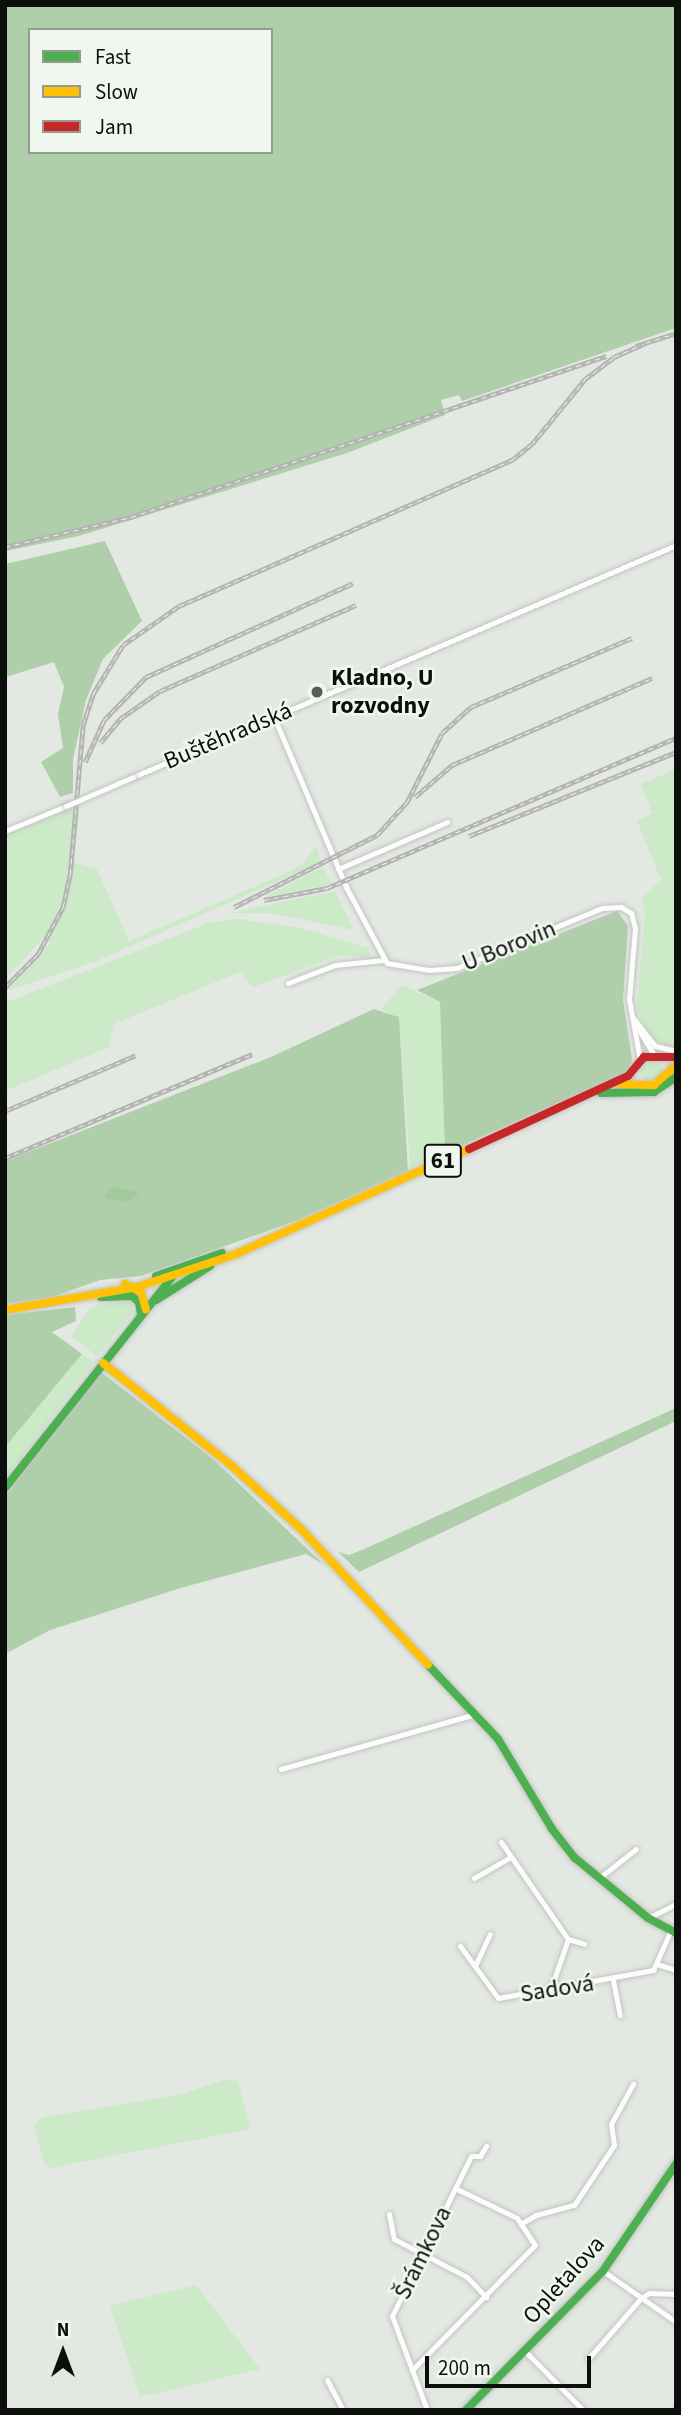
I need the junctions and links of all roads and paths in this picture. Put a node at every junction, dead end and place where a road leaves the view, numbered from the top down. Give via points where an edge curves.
1 (676, 545) edge
2 (274, 717) junction
3 (447, 822) dead end
4 (5, 831) edge
5 (338, 869) junction
6 (384, 960) junction
7 (288, 983) dead end
8 (632, 1016) junction
9 (676, 1051) edge
10 (657, 1057) junction
11 (676, 1057) edge
12 (640, 1060) junction
13 (676, 1065) edge
14 (636, 1069) junction
15 (665, 1073) junction
16 (676, 1077) edge
17 (642, 1082) junction
18 (586, 1097) junction
19 (300, 1225) junction
20 (236, 1254) junction
21 (204, 1259) junction
22 (171, 1277) junction
23 (125, 1284) junction
24 (137, 1287) junction
25 (78, 1300) junction
26 (53, 1303) junction
27 (5, 1310) edge
28 (143, 1312) junction
29 (103, 1363) junction
30 (5, 1488) edge
31 (476, 1714) junction
32 (281, 1769) dead end
33 (501, 1842) dead end
34 (636, 1849) dead end
35 (509, 1858) junction
36 (474, 1878) dead end
37 (599, 1878) junction
38 (676, 1904) edge
39 (648, 1918) junction
40 (673, 1932) edge
41 (490, 1934) dead end
42 (568, 1939) junction
43 (584, 1944) dead end
44 (460, 1946) dead end
45 (657, 1964) junction
46 (475, 1966) junction
47 (676, 1970) edge
48 (613, 1980) junction
49 (550, 1991) junction
50 (620, 2015) dead end
51 (633, 2084) dead end
52 (486, 2146) dead end
53 (676, 2164) edge
54 (455, 2188) junction
55 (389, 2214) dead end
56 (522, 2223) junction
57 (421, 2255) junction
58 (603, 2272) junction
59 (676, 2294) edge
60 (486, 2297) junction
61 (641, 2298) junction
62 (676, 2322) edge
63 (525, 2351) junction
64 (588, 2359) dead end
65 (412, 2370) junction
66 (327, 2381) dead end
67 (343, 2410) edge
68 (428, 2410) edge
69 (466, 2410) edge
70 (583, 2410) edge

1 - 2 street, Buštěhradská
2 - 4 street, Buštěhradská, bridge
2 - 5 street
3 - 5 street
5 - 6 street
6 - 7 street, U Borovin via 335,965
6 - 8 street, U Borovin via 396,967 457,968 602,908 621,907 631,913 635,928
8 - 9 street via 655,1046
8 - 10 street via 645,1048
8 - 12 street
10 - 11 street
10 - 12 street
10 - 15 street
12 - 14 street
13 - 15 street, 61
14 - 17 street
14 - 18 street, 61
15 - 17 street, 61 via 658,1083
16 - 18 street, 61 via 654,1092 618,1090
17 - 18 street, 61
18 - 19 street, 61
19 - 20 street, 61
19 - 21 street, 61
20 - 22 street, 61
20 - 28 street via 183,1280
21 - 22 street
21 - 23 street, 61
22 - 24 street, 61
22 - 28 street
23 - 24 street
23 - 26 street, 61
24 - 25 street, 61
24 - 28 street
25 - 26 street, 61
25 - 28 street via 132,1296
26 - 27 street, 61
28 - 29 street
29 - 30 street
29 - 31 street via 232,1466 300,1528
31 - 32 street
31 - 37 street via 504,1747 552,1829
33 - 35 street
34 - 37 street
35 - 36 street
35 - 42 street
37 - 39 street
38 - 39 street
39 - 40 street
40 - 45 street
41 - 46 street
42 - 43 street
42 - 49 street
44 - 46 street, Sadová
45 - 47 street
45 - 48 street, Sadová via 653,1970
46 - 49 street, Sadová via 498,1998
48 - 49 street, Sadová
48 - 50 street, Sadová
51 - 56 street via 611,2124 614,2145 574,2205
52 - 54 street, Šrámkova via 480,2156 471,2156
53 - 58 street, Opletalova
54 - 56 street
54 - 57 street, Šrámkova
55 - 57 street via 394,2239
56 - 60 street via 535,2245
57 - 60 street via 467,2277
57 - 65 street, Šrámkova via 392,2316
58 - 61 street
58 - 63 street, Opletalova
59 - 61 street via 649,2293
60 - 65 street
61 - 62 street
61 - 64 street
63 - 69 street, Opletalova
63 - 70 street
65 - 68 street, Šrámkova
66 - 67 street

